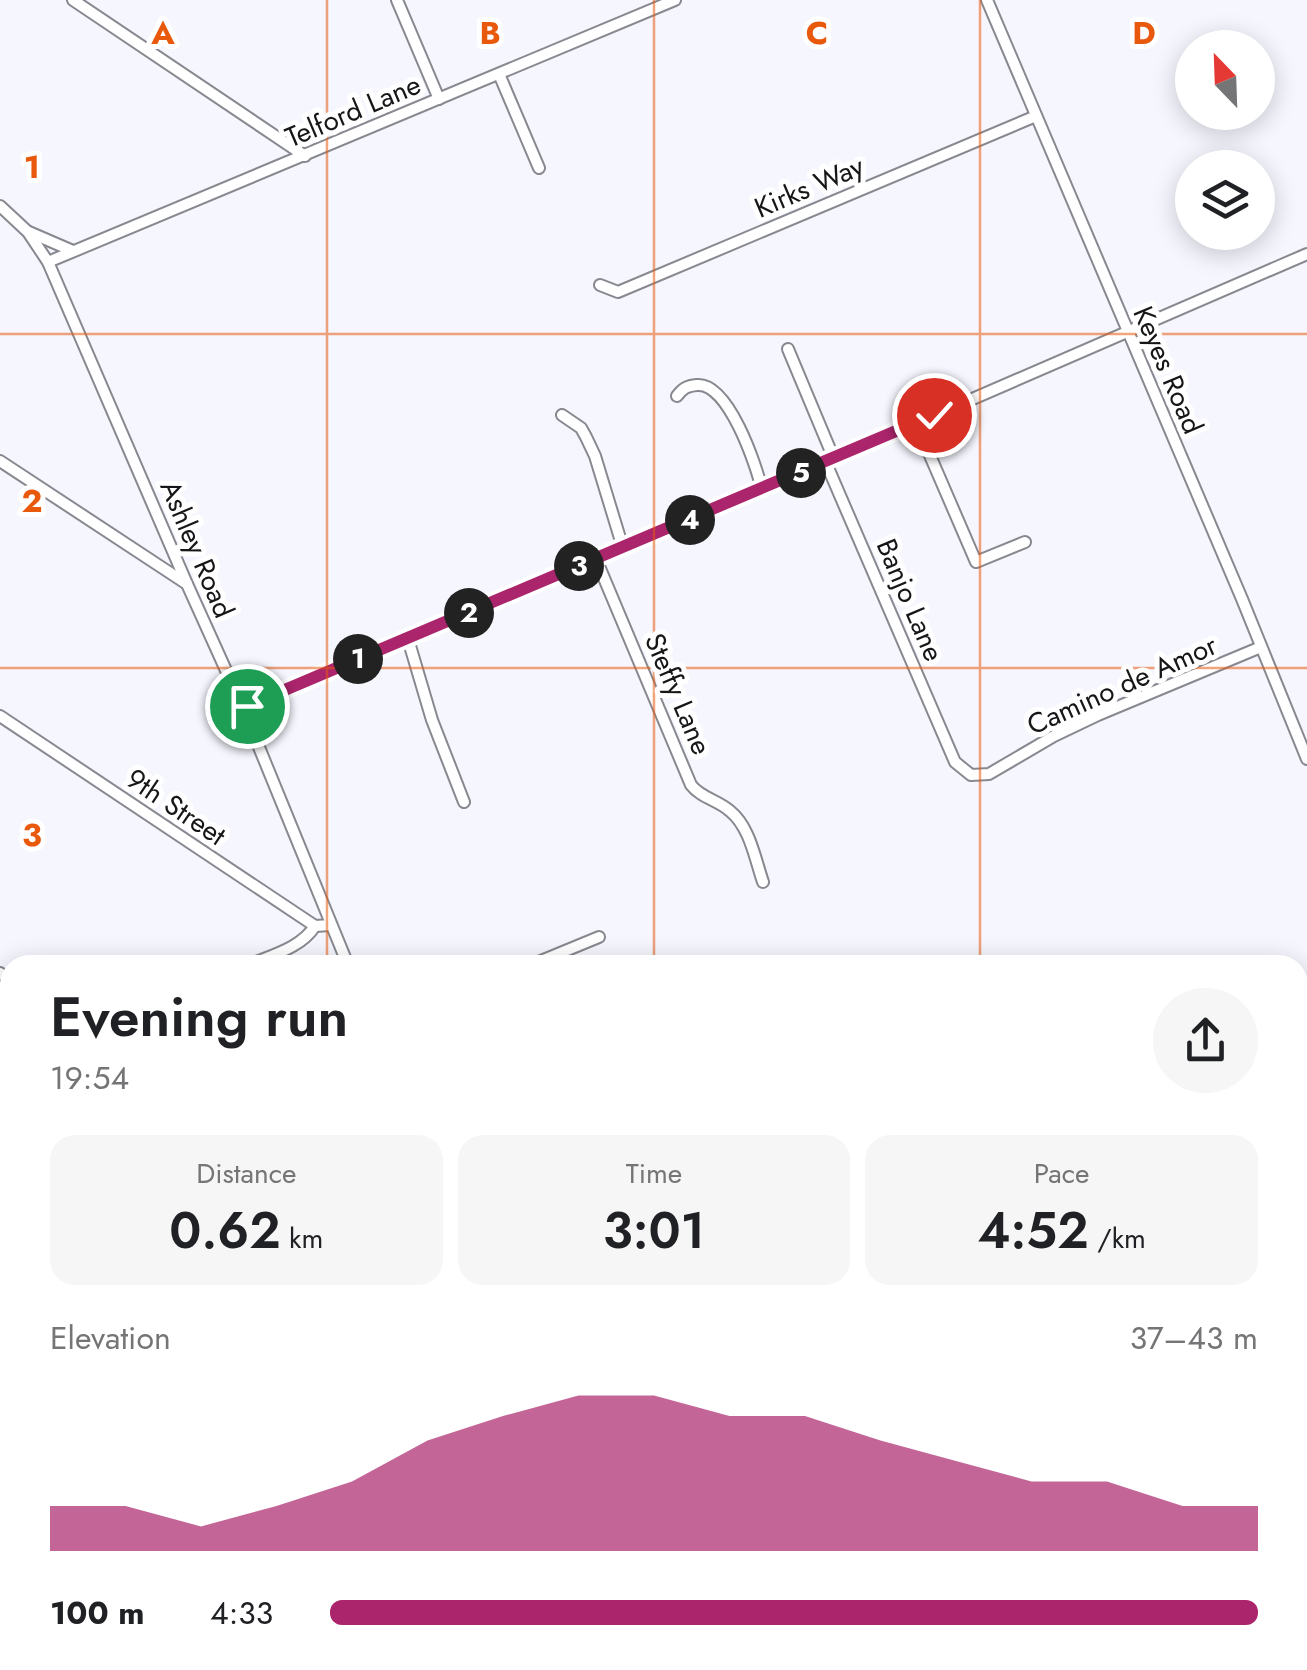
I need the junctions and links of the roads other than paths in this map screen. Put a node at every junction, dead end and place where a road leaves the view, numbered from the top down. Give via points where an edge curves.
1 (73, 0) edge
2 (397, 0) edge
3 (675, 0) edge
4 (987, 0) edge
5 (500, 74) junction
6 (440, 100) junction
7 (1036, 116) junction
8 (305, 156) junction
9 (539, 168) dead end
10 (0, 206) edge
11 (28, 232) junction
12 (74, 252) junction
13 (1307, 254) edge
14 (48, 262) junction
15 (600, 285) dead end
16 (1126, 331) junction
17 (788, 349) dead end
18 (677, 396) dead end
19 (562, 416) dead end
20 (916, 423) junction
21 (0, 461) edge
22 (830, 461) junction
23 (762, 490) junction
24 (1024, 542) dead end
25 (623, 548) junction
26 (596, 559) junction
27 (186, 584) junction
28 (408, 639) junction
29 (1261, 646) junction
30 (243, 708) junction
31 (0, 716) edge
32 (954, 756) joint
33 (1307, 758) edge
34 (464, 802) dead end
35 (763, 882) dead end
36 (315, 926) junction
37 (330, 926) junction
38 (598, 937) dead end
39 (272, 955) edge
40 (343, 955) edge
41 (555, 955) edge

1 - 8 street
2 - 6 street
3 - 5 street, Telford Lane
4 - 7 street, Keyes Road
5 - 6 street, Telford Lane
5 - 9 street
6 - 8 street, Telford Lane
7 - 15 street, Kirks Way via 618,292
7 - 16 street, Keyes Road
8 - 12 street, Telford Lane
10 - 11 street
11 - 12 street
11 - 14 street, Ashley Road
12 - 14 street, Telford Lane
13 - 16 street
14 - 27 street, Ashley Road
16 - 20 street
16 - 29 street, Keyes Road
17 - 22 street, Banjo Lane
18 - 23 street via 686,386 715,390 741,431
19 - 25 street via 581,428 595,456
20 - 22 street
20 - 24 street via 976,562
21 - 27 street
22 - 23 street
22 - 32 street, Banjo Lane
23 - 25 street
25 - 26 street
26 - 28 street
26 - 35 street, Steffy Lane via 691,784 740,821
27 - 30 street, Ashley Road
28 - 30 street
28 - 34 street
29 - 32 street, Camino de Amor via 1098,715 989,774 971,775
29 - 33 street, Keyes Road
30 - 37 street, Ashley Road
31 - 36 street, 9th Street
36 - 37 street
36 - 39 street via 300,943
37 - 40 street, Ashley Road
38 - 41 street

